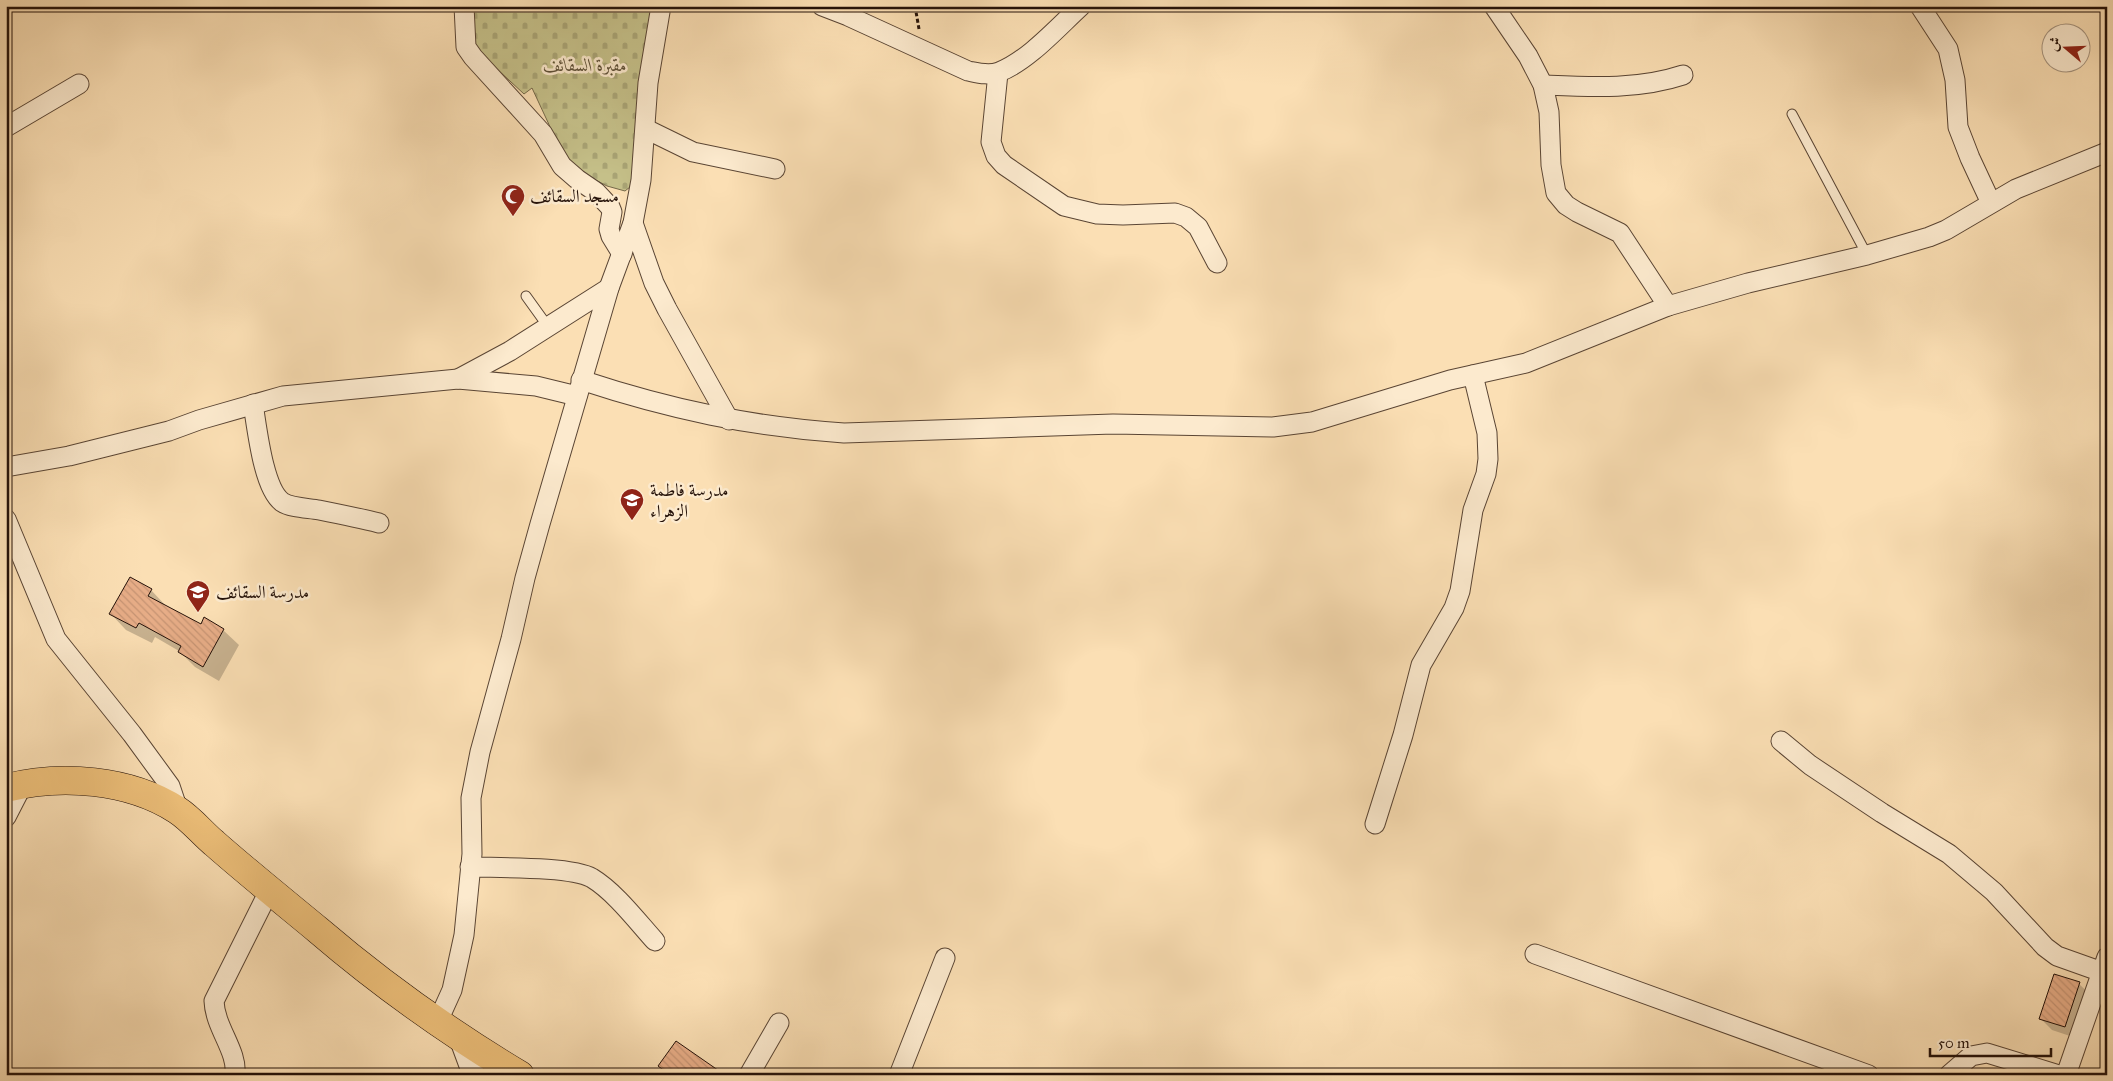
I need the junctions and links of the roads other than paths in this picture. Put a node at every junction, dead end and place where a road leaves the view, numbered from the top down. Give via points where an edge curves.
1 (464, 6) edge
2 (661, 6) edge
3 (822, 6) edge
4 (1081, 6) edge
5 (1494, 6) edge
6 (1920, 6) edge
7 (998, 73) junction
8 (1683, 74) dead end
9 (79, 84) dead end
10 (1544, 85) junction
11 (1792, 114) dead end
12 (6, 127) edge
13 (646, 129) junction
14 (2107, 152) edge
15 (775, 169) dead end
16 (1991, 203) junction
17 (633, 223) junction
18 (622, 254) junction
19 (1866, 256) junction
20 (1218, 263) dead end
21 (610, 288) junction
22 (526, 296) dead end
23 (1668, 306) junction
24 (549, 328) junction
25 (1474, 375) junction
26 (458, 379) junction
27 (579, 388) junction
28 (253, 404) junction
29 (730, 420) junction
30 (6, 467) edge
31 (6, 519) edge
32 (379, 524) dead end
33 (1781, 742) dead end
34 (15, 786) edge
35 (178, 810) junction
36 (6, 817) edge
37 (1375, 824) dead end
38 (470, 867) junction
39 (270, 889) junction
40 (655, 941) dead end
41 (1535, 954) dead end
42 (945, 958) dead end
43 (2104, 964) edge
44 (438, 1021) junction
45 (778, 1023) dead end
46 (460, 1037) junction
47 (235, 1075) edge
48 (474, 1075) edge
49 (520, 1075) edge
50 (749, 1075) edge
51 (898, 1075) edge
52 (1869, 1075) edge
53 (1949, 1075) edge
54 (2059, 1075) edge
55 (2066, 1075) edge

1 - 18 street via 466,47 543,134 562,166 610,206 610,236
2 - 13 street via 648,83
3 - 7 street via 968,71
4 - 7 street via 1023,58
5 - 10 street
6 - 16 street via 1948,49 1955,80 1958,127
7 - 20 street via 991,142 996,156 1004,165 1064,206 1097,214 1175,213 1186,216 1198,227
8 - 10 street via 1653,84
9 - 12 street
10 - 23 street via 1556,193 1577,212 1620,233
11 - 19 lane
13 - 15 street via 693,152
13 - 17 street via 642,180
14 - 16 street
16 - 19 street via 1946,230
17 - 18 street
17 - 29 street via 654,283
18 - 21 street
19 - 23 street via 1748,283
21 - 24 street
21 - 27 street
22 - 24 lane
23 - 25 street via 1526,364
24 - 26 street
25 - 29 street via 1312,422 1273,427 1113,424 844,433
25 - 37 street via 1488,459 1469,524 1460,592 1447,622 1420,665 1403,735
26 - 27 street
26 - 28 street via 283,396
27 - 29 street
27 - 38 street via 480,752 471,798
28 - 30 street via 150,436 69,456
28 - 32 street via 267,479 274,495 283,503
31 - 35 street via 56,638 170,786
33 - 43 street via 1882,813 1949,854 1994,892 2057,956
34 - 35 main road via 74,780 106,783
34 - 36 street
35 - 39 main road
38 - 40 street via 582,874 597,882
38 - 44 street via 458,964 452,990
39 - 44 main road via 319,932
39 - 47 street via 214,1001 214,1013 235,1064
41 - 52 street
42 - 51 street
43 - 55 street
44 - 46 main road
45 - 50 street
46 - 48 street
46 - 49 main road
53 - 54 street via 1971,1056 1987,1053

